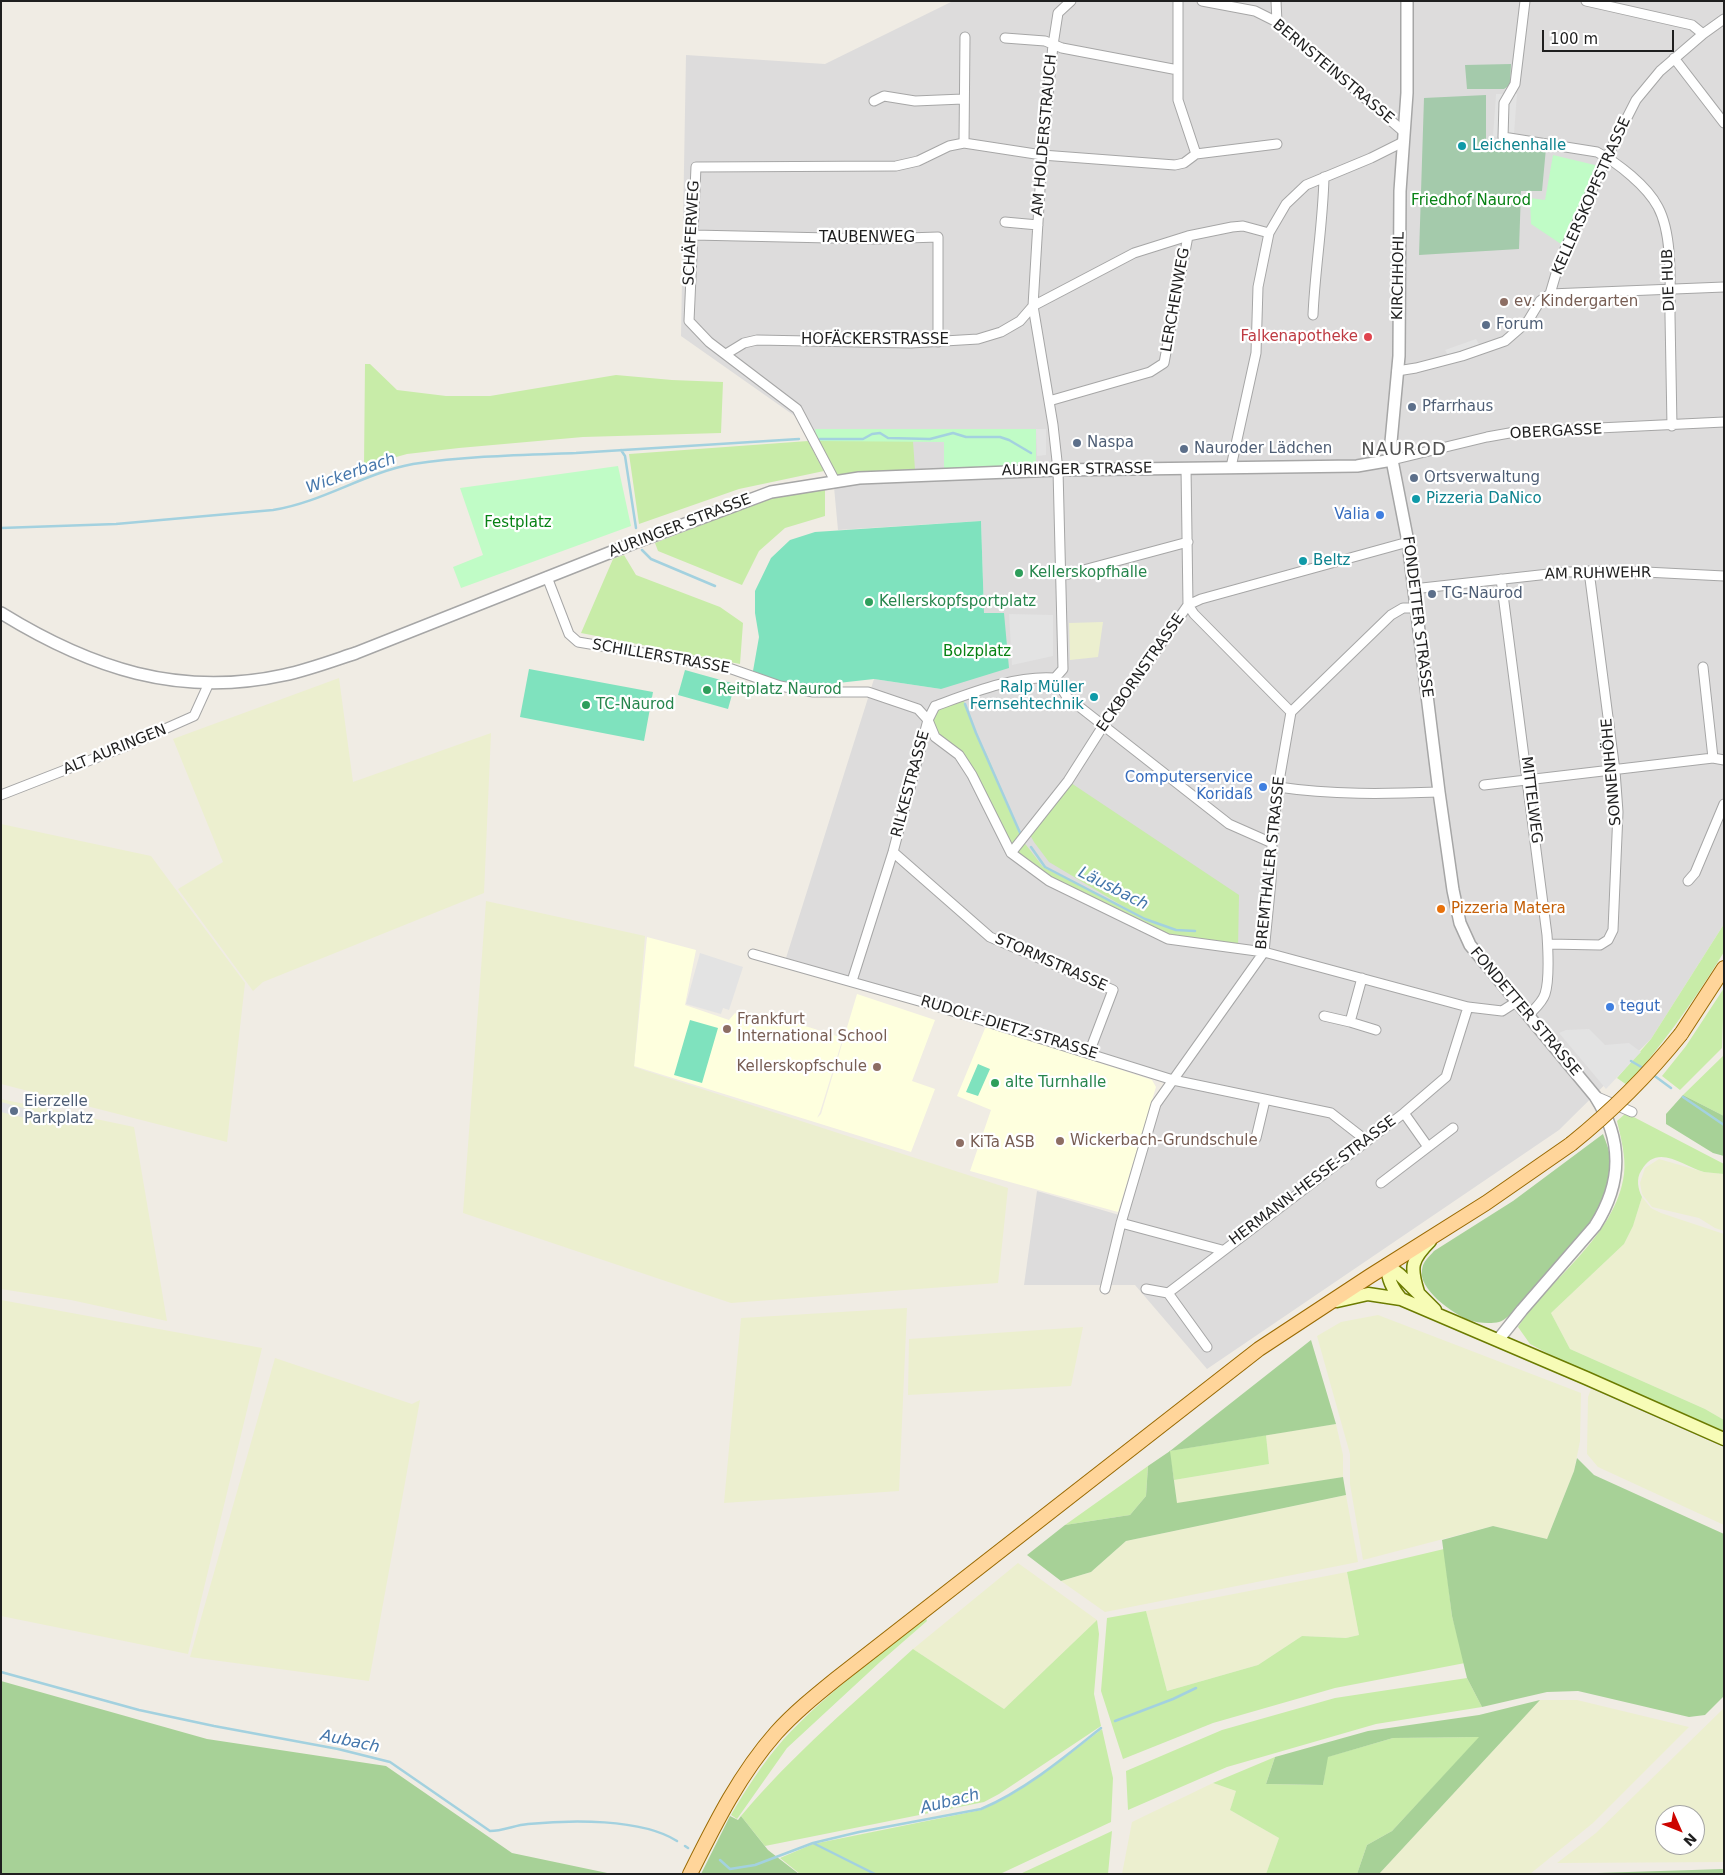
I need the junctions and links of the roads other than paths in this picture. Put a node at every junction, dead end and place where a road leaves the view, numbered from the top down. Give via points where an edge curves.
1 (1070, 1) edge
2 (1178, 1) edge
3 (1202, 1) edge
4 (1276, 1) edge
5 (1407, 1) edge
6 (1525, 1) edge
7 (1586, 1) edge
8 (1724, 19) edge
9 (1277, 22) junction
10 (1704, 34) junction
11 (965, 37) dead end
12 (1004, 38) dead end
13 (1052, 45) junction
14 (1674, 58) junction
15 (1178, 70) junction
16 (963, 99) junction
17 (874, 100) dead end
18 (1724, 123) edge
19 (1404, 137) junction
20 (964, 143) junction
21 (1277, 144) dead end
22 (1196, 154) junction
23 (1042, 155) junction
24 (1607, 157) junction
25 (1324, 177) junction
26 (1005, 222) dead end
27 (1038, 225) junction
28 (1269, 233) junction
29 (693, 235) junction
30 (1188, 236) junction
31 (1724, 288) edge
32 (1670, 290) junction
33 (1550, 294) junction
34 (1033, 306) junction
35 (1314, 315) dead end
36 (938, 342) junction
37 (726, 354) junction
38 (1398, 371) junction
39 (1049, 401) junction
40 (1724, 422) edge
41 (1672, 426) junction
42 (1392, 460) junction
43 (1231, 467) junction
44 (1186, 468) junction
45 (1058, 470) junction
46 (835, 481) junction
47 (1188, 542) junction
48 (1408, 542) junction
49 (1589, 571) junction
50 (1061, 576) junction
51 (1724, 576) edge
52 (547, 577) junction
53 (1501, 579) junction
54 (1413, 589) junction
55 (1188, 605) junction
56 (1416, 608) junction
57 (1, 614) edge
58 (1703, 667) dead end
59 (1055, 678) junction
60 (209, 683) junction
61 (1291, 712) junction
62 (928, 720) junction
63 (1103, 726) junction
64 (1713, 758) junction
65 (1724, 760) edge
66 (1615, 770) junction
67 (1528, 780) junction
68 (1484, 785) dead end
69 (1278, 788) junction
70 (1439, 792) junction
71 (1, 795) edge
72 (1724, 804) edge
73 (1272, 843) junction
74 (893, 852) junction
75 (1011, 853) junction
76 (1688, 881) dead end
77 (1548, 944) junction
78 (1264, 952) junction
79 (753, 954) dead end
80 (1724, 968) edge
81 (1362, 978) junction
82 (852, 981) junction
83 (1516, 1002) junction
84 (1468, 1007) junction
85 (1324, 1016) dead end
86 (1528, 1016) junction
87 (1350, 1022) junction
88 (1376, 1030) dead end
89 (1089, 1053) junction
90 (1173, 1080) junction
91 (1595, 1096) junction
92 (1265, 1100) junction
93 (1404, 1112) junction
94 (1632, 1112) dead end
95 (1453, 1128) dead end
96 (1256, 1138) dead end
97 (1367, 1141) junction
98 (1428, 1146) junction
99 (1381, 1183) dead end
100 (1121, 1223) junction
101 (1442, 1231) junction
102 (1222, 1250) junction
103 (1387, 1265) junction
104 (1104, 1289) dead end
105 (1146, 1289) dead end
106 (1168, 1293) junction
107 (1419, 1294) junction
108 (1401, 1299) junction
109 (1327, 1304) junction
110 (1447, 1319) junction
111 (1498, 1340) junction
112 (1207, 1347) dead end
113 (1724, 1439) edge
114 (690, 1874) edge

1 - 13 street, AM HOLDERSTRAUCH via 1058,13
2 - 15 street
3 - 9 street, BERNSTEINSTRASSE via 1255,11
4 - 9 street
5 - 19 street, KIRCHHOHL
6 - 24 street via 1515,84 1504,103 1503,137 1585,149
7 - 10 street via 1692,25
8 - 10 street, KELLERSKOPFSTRASSE
9 - 19 street, BERNSTEINSTRASSE
10 - 14 street, KELLERSKOPFSTRASSE
11 - 16 street
12 - 13 street, AM HOLDERSTRAUCH via 1045,41
13 - 15 street
13 - 23 street, AM HOLDERSTRAUCH
14 - 18 street
14 - 24 street, KELLERSKOPFSTRASSE via 1636,100
15 - 22 street via 1178,100
16 - 17 street via 915,101 884,96
16 - 20 street
19 - 25 street via 1372,158
19 - 38 street, KIRCHHOHL via 1400,191
20 - 23 street, SCHÄFERWEG
20 - 29 street, SCHÄFERWEG via 896,166 696,167
21 - 22 street, SCHÄFERWEG
22 - 23 street, SCHÄFERWEG via 1175,165
23 - 27 street, AM HOLDERSTRAUCH
24 - 32 street, DIE HUB via 1642,186 1659,208 1667,234
24 - 33 street, KELLERSKOPFSTRASSE via 1560,260
25 - 28 street via 1306,185 1286,204
25 - 35 street
26 - 27 street, AM HOLDERSTRAUCH
27 - 34 street, AM HOLDERSTRAUCH
28 - 30 street, HOFÄCKERSTRASSE via 1243,226
28 - 43 street via 1258,287 1256,353
29 - 36 street, TAUBENWEG via 876,239 938,237
29 - 37 street, SCHÄFERWEG via 689,321
30 - 34 street, HOFÄCKERSTRASSE via 1134,253
30 - 39 street, LERCHENWEG via 1164,363 1150,372
31 - 32 street
32 - 33 street
32 - 41 street, DIE HUB
33 - 38 street, KELLERSKOPFSTRASSE via 1540,301 1528,321 1505,341
34 - 36 street, HOFÄCKERSTRASSE via 1020,321 1001,332 978,339
34 - 39 street, AM HOLDERSTRAUCH
36 - 37 street, HOFÄCKERSTRASSE via 757,340 744,343
37 - 46 street, SCHÄFERWEG via 798,409
38 - 42 street, KIRCHHOHL
39 - 45 street, AM HOLDERSTRAUCH
40 - 41 street, OBERGASSE
41 - 42 street, OBERGASSE via 1516,432
42 - 43 street, AURINGER STRASSE via 1358,466
42 - 48 street, FONDETTER STRASSE
43 - 44 street, AURINGER STRASSE
44 - 45 street, AURINGER STRASSE
44 - 47 street
45 - 46 street, AURINGER STRASSE
45 - 50 street, AM HOLDERSTRAUCH
46 - 52 street, AURINGER STRASSE via 771,492
47 - 50 street
47 - 55 street
48 - 54 street, FONDETTER STRASSE
48 - 55 street, ECKBORNSTRASSE
49 - 51 street, AM RUHWEHR
49 - 53 street, AM RUHWEHR
49 - 66 street, SONNENHÖHE
50 - 59 street, AM HOLDERSTRAUCH via 1063,669
52 - 60 street, AURINGER STRASSE via 310,669 260,679
52 - 62 street, SCHILLERSTRASSE via 569,634 578,642 726,667 805,691 868,692 918,709
53 - 54 street, AM RUHWEHR
53 - 67 street, MITTELWEG
54 - 56 street, FONDETTER STRASSE
55 - 61 street
55 - 63 street, ECKBORNSTRASSE
56 - 61 street via 1403,608 1391,615
56 - 70 street, FONDETTER STRASSE
57 - 60 street, AURINGER STRASSE via 81,656 122,670 162,679
58 - 64 street
59 - 62 street, RILKESTRASSE via 1042,677 990,687 935,706
59 - 63 street via 1067,697
60 - 71 street, ALT AURINGEN via 194,716
61 - 69 street, BREMTHALER STRASSE
62 - 74 street, RILKESTRASSE
62 - 75 street, SCHILLERSTRASSE via 935,737 959,756 972,776
63 - 73 street via 1229,824
63 - 75 street, ECKBORNSTRASSE via 1068,782
64 - 65 street
64 - 66 street
66 - 67 street
66 - 77 street, SONNENHÖHE via 1618,812 1613,930 1608,940 1600,945
67 - 68 street
67 - 77 street, MITTELWEG
69 - 70 street via 1315,793
69 - 73 street, BREMTHALER STRASSE
70 - 83 street, FONDETTER STRASSE via 1453,890 1465,936
72 - 76 street via 1695,873
73 - 78 street, BREMTHALER STRASSE
74 - 82 street, RILKESTRASSE
74 - 89 street, STORMSTRASSE via 990,937 1113,990
75 - 78 street, SCHILLERSTRASSE via 1049,881 1168,939
77 - 86 street, MITTELWEG via 1545,995
78 - 81 street, SCHILLERSTRASSE
78 - 90 street, BREMTHALER STRASSE
79 - 82 street, RUDOLF-DIETZ-STRASSE
80 - 101 main road, bridge via 1680,1034 1641,1082 1607,1114 1571,1144
81 - 84 street, SCHILLERSTRASSE
81 - 87 street
82 - 89 street, RUDOLF-DIETZ-STRASSE
83 - 84 street, SCHILLERSTRASSE via 1502,1011
83 - 86 street, FONDETTER STRASSE
84 - 93 street, HERMANN-HESSE-STRASSE via 1446,1077
85 - 87 street
86 - 91 street, FONDETTER STRASSE
87 - 88 street
89 - 90 street, RUDOLF-DIETZ-STRASSE
90 - 92 street, RUDOLF-DIETZ-STRASSE
90 - 100 street, BREMTHALER STRASSE via 1156,1104
91 - 94 street
91 - 111 street, FONDETTER STRASSE via 1614,1138 1616,1169 1610,1199 1595,1226
92 - 96 street
92 - 97 street, RUDOLF-DIETZ-STRASSE via 1331,1113
93 - 97 street, HERMANN-HESSE-STRASSE
93 - 98 street, HERMANN-HESSE-STRASSE
95 - 98 street
97 - 102 street, HERMANN-HESSE-STRASSE
98 - 99 street
100 - 102 street, HERMANN-HESSE-STRASSE
100 - 104 street, BREMTHALER STRASSE
101 - 103 main road
101 - 107 main road via 1413,1264 1412,1272
102 - 106 street, HERMANN-HESSE-STRASSE
103 - 107 main road
103 - 108 main road via 1388,1280
103 - 109 main road
105 - 106 street
106 - 112 street
107 - 110 main road
108 - 109 main road via 1368,1294
108 - 110 main road
109 - 114 main road via 1219,1379 804,1706 777,1733 738,1784
110 - 111 main road
111 - 113 main road

